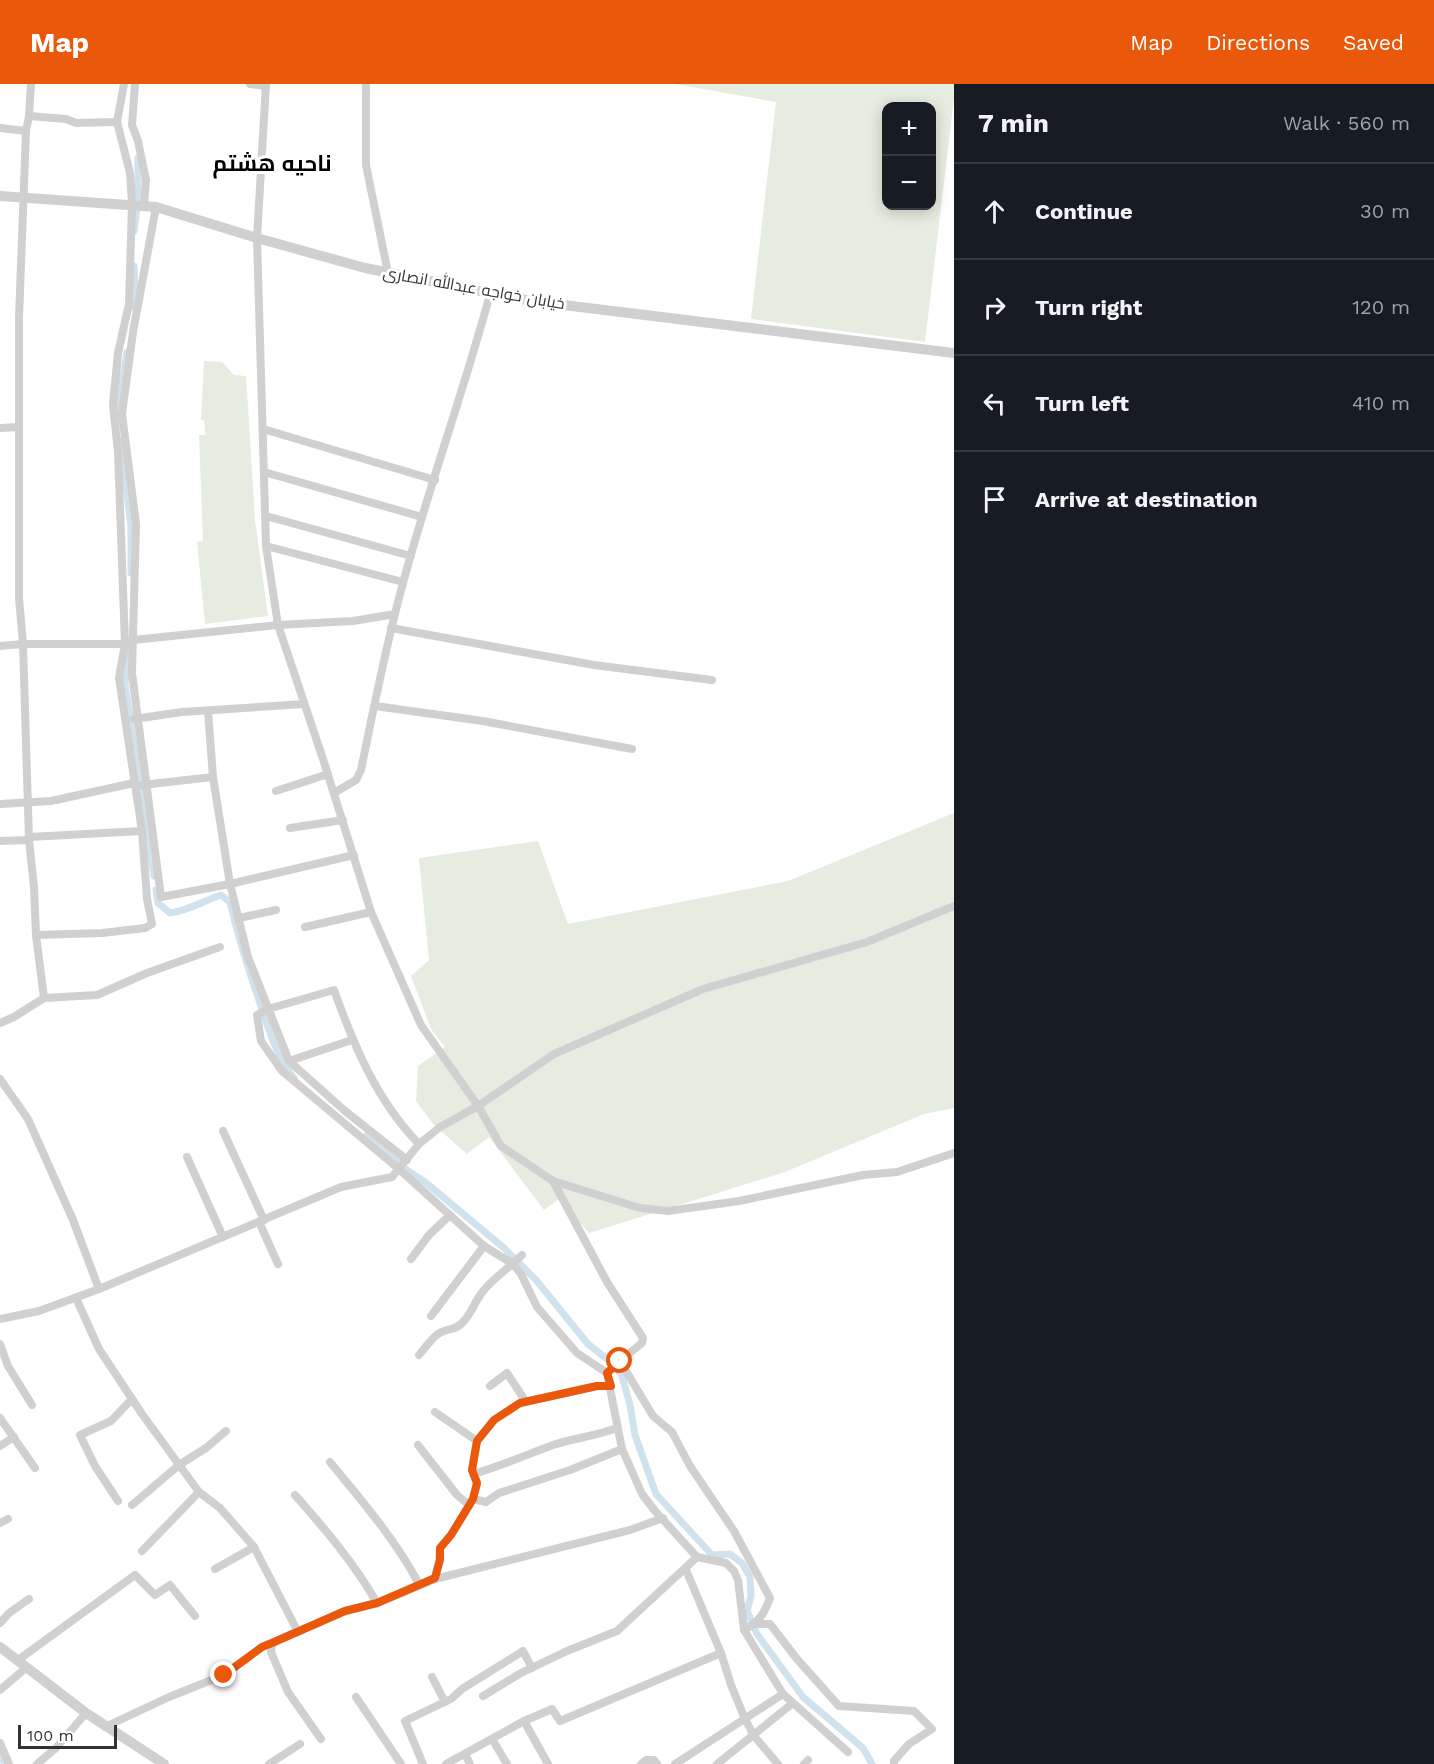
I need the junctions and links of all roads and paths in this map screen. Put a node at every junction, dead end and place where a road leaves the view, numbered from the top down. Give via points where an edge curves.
1 (31, 84) edge
2 (124, 84) edge
3 (135, 84) edge
4 (250, 84) edge
5 (366, 84) edge
6 (266, 85) edge
7 (29, 116) junction
8 (117, 122) junction
9 (0, 128) edge
10 (26, 130) junction
11 (0, 196) edge
12 (24, 198) junction
13 (132, 204) junction
14 (150, 206) junction
15 (257, 238) junction
16 (388, 273) junction
17 (490, 294) junction
18 (954, 353) edge
19 (19, 427) junction
20 (0, 428) edge
21 (263, 429) junction
22 (264, 472) junction
23 (435, 480) junction
24 (266, 516) junction
25 (422, 517) junction
26 (266, 546) junction
27 (411, 556) junction
28 (403, 582) junction
29 (395, 614) junction
30 (278, 625) junction
31 (391, 628) junction
32 (129, 642) junction
33 (23, 644) junction
34 (0, 646) edge
35 (712, 680) dead end
36 (304, 704) junction
37 (375, 706) junction
38 (208, 711) junction
39 (138, 717) junction
40 (125, 722) junction
41 (632, 749) dead end
42 (328, 774) junction
43 (213, 777) junction
44 (134, 784) junction
45 (147, 785) junction
46 (276, 792) dead end
47 (334, 793) junction
48 (28, 803) junction
49 (0, 804) edge
50 (342, 820) junction
51 (290, 828) dead end
52 (142, 831) junction
53 (29, 838) junction
54 (0, 841) edge
55 (354, 855) junction
56 (230, 884) junction
57 (161, 897) junction
58 (147, 899) junction
59 (954, 906) edge
60 (276, 910) dead end
61 (370, 912) junction
62 (239, 918) junction
63 (305, 927) dead end
64 (36, 935) junction
65 (220, 947) dead end
66 (44, 998) junction
67 (268, 1009) junction
68 (0, 1023) edge
69 (352, 1040) junction
70 (289, 1061) junction
71 (0, 1079) edge
72 (478, 1106) junction
73 (223, 1131) dead end
74 (419, 1144) junction
75 (954, 1153) edge
76 (187, 1157) dead end
77 (407, 1160) junction
78 (400, 1170) junction
79 (553, 1181) junction
80 (450, 1215) junction
81 (261, 1221) junction
82 (222, 1238) junction
83 (484, 1246) junction
84 (522, 1255) dead end
85 (411, 1259) dead end
86 (278, 1264) dead end
87 (513, 1264) junction
88 (99, 1289) junction
89 (76, 1298) junction
90 (431, 1316) dead end
91 (0, 1319) edge
92 (0, 1344) edge
93 (420, 1355) dead end
94 (620, 1361) junction
95 (607, 1373) junction
96 (490, 1386) dead end
97 (611, 1386) junction
98 (132, 1399) junction
99 (526, 1402) junction
100 (32, 1405) dead end
101 (435, 1412) dead end
102 (0, 1418) edge
103 (617, 1428) junction
104 (226, 1431) dead end
105 (14, 1437) junction
106 (477, 1441) junction
107 (418, 1445) dead end
108 (0, 1446) edge
109 (622, 1449) junction
110 (330, 1462) dead end
111 (179, 1465) junction
112 (35, 1468) dead end
113 (473, 1474) junction
114 (198, 1492) junction
115 (295, 1495) dead end
116 (118, 1501) dead end
117 (471, 1502) junction
118 (132, 1505) dead end
119 (663, 1518) junction
120 (254, 1547) junction
121 (142, 1551) dead end
122 (698, 1557) junction
123 (215, 1569) dead end
124 (686, 1570) junction
125 (435, 1578) junction
126 (419, 1584) junction
127 (29, 1599) dead end
128 (377, 1603) junction
129 (195, 1616) dead end
130 (0, 1623) edge
131 (756, 1623) junction
132 (744, 1630) junction
133 (298, 1632) junction
134 (272, 1643) junction
135 (0, 1647) edge
136 (721, 1653) junction
137 (22, 1664) junction
138 (532, 1668) junction
139 (432, 1677) dead end
140 (0, 1690) edge
141 (783, 1694) junction
142 (483, 1696) dead end
143 (356, 1697) dead end
144 (445, 1702) junction
145 (793, 1703) junction
146 (86, 1713) junction
147 (745, 1719) junction
148 (524, 1721) junction
149 (105, 1727) junction
150 (754, 1736) junction
151 (321, 1739) dead end
152 (492, 1739) junction
153 (0, 1743) edge
154 (300, 1744) dead end
155 (848, 1752) dead end
156 (465, 1754) junction
157 (9, 1764) edge
158 (38, 1764) edge
159 (162, 1764) edge
160 (269, 1764) edge
161 (401, 1764) edge
162 (423, 1764) edge
163 (446, 1764) edge
164 (470, 1764) edge
165 (507, 1764) edge
166 (548, 1764) edge
167 (641, 1764) edge
168 (657, 1764) edge
169 (675, 1764) edge
170 (717, 1764) edge
171 (778, 1764) edge
172 (894, 1764) edge

1 - 7 street
2 - 8 street
3 - 14 street via 132,125
4 - 6 street
5 - 16 street via 366,165
6 - 15 street
7 - 8 street via 76,123
7 - 10 street
8 - 13 street via 130,173
9 - 10 street
10 - 12 street
11 - 12 street, خیابان خواجه عبدالله انصاری
12 - 13 street, خیابان خواجه عبدالله انصاری
12 - 19 street
13 - 14 street, خیابان خواجه عبدالله انصاری
13 - 32 street via 129,304 118,353 113,404
14 - 15 street, خیابان خواجه عبدالله انصاری
14 - 32 street via 122,414 136,524
15 - 16 street, خیابان خواجه عبدالله انصاری
15 - 21 street
16 - 17 street, خیابان خواجه عبدالله انصاری
17 - 18 street, خیابان خواجه عبدالله انصاری
17 - 23 street
19 - 20 street
19 - 33 street
21 - 22 street
21 - 23 street
22 - 24 street
22 - 25 street
23 - 25 street
24 - 26 street
24 - 27 street
25 - 27 street
26 - 28 street
26 - 30 street
27 - 28 street
28 - 29 street
29 - 30 street via 353,621
29 - 31 street
30 - 32 street
30 - 36 street
31 - 35 street via 594,665
31 - 37 street
32 - 33 street
32 - 39 street
32 - 40 street via 119,678
33 - 34 street
33 - 48 street
36 - 38 street
36 - 42 street
37 - 41 street via 483,721
37 - 47 street via 361,770 356,780
38 - 39 street
38 - 43 street
39 - 40 street
39 - 45 street
40 - 44 street
42 - 46 street
42 - 47 street
43 - 45 street
43 - 56 street
44 - 45 street
44 - 48 street
44 - 52 street
45 - 57 street
47 - 50 street
48 - 49 street
48 - 53 street
50 - 51 street
50 - 55 street
52 - 53 street
52 - 58 street
53 - 54 street
53 - 64 street
55 - 56 street
55 - 61 street
56 - 57 street
56 - 62 street
57 - 58 street
58 - 64 street via 152,924 145,928
59 - 72 street via 867,942 703,989 554,1054
60 - 62 street
61 - 63 street
61 - 72 street via 421,1025
62 - 67 street via 248,957
64 - 66 street
65 - 66 street via 97,995
66 - 68 street
67 - 69 street via 333,990
67 - 70 street
67 - 78 street via 257,1015 261,1041 282,1071
69 - 70 street
69 - 74 street via 386,1106
70 - 77 street
71 - 88 street via 28,1119
72 - 74 street
72 - 79 street via 501,1146
73 - 81 street
74 - 77 street
75 - 79 street via 897,1172 863,1174 739,1201 668,1211 640,1208
76 - 82 street
77 - 78 street
78 - 80 street
78 - 81 street via 392,1178 341,1187
79 - 94 street via 607,1282 643,1338
80 - 83 street
80 - 85 street
81 - 82 street
81 - 86 street
82 - 88 street
83 - 87 street
83 - 90 street
84 - 87 street
87 - 93 street via 482,1293 464,1322 439,1333
87 - 95 street via 537,1307 577,1353
88 - 89 street
89 - 91 street
89 - 98 street via 99,1349
92 - 100 street via 8,1366
94 - 95 street
94 - 131 street via 653,1416 672,1432 734,1531 770,1598
95 - 97 street
96 - 99 street via 507,1373
97 - 99 street
97 - 103 street
98 - 111 street
98 - 116 street via 111,1421 80,1435
99 - 106 street via 494,1420
101 - 106 street
102 - 105 street
103 - 109 street
103 - 113 street via 556,1444
104 - 111 street
105 - 108 street
105 - 112 street
106 - 113 street
107 - 117 street via 457,1495
109 - 117 street via 499,1493 486,1502
109 - 119 street via 642,1494
110 - 126 street via 403,1554
111 - 114 street
111 - 118 street
113 - 117 street via 477,1483
114 - 120 street via 220,1508
114 - 121 street
115 - 128 street via 356,1568
117 - 125 street via 440,1548
119 - 122 street
119 - 125 street via 630,1530
120 - 123 street
120 - 133 street
122 - 124 street
122 - 132 street via 726,1563 734,1571
124 - 136 street
124 - 138 street via 617,1631
125 - 126 street
126 - 128 street
127 - 130 street
128 - 133 street via 345,1611
129 - 137 street via 170,1585 155,1595 135,1575
131 - 132 street
131 - 172 street via 770,1624 839,1706 914,1711 932,1729 909,1744
132 - 141 street
133 - 134 street
134 - 149 street via 224,1675
134 - 151 street via 271,1652 288,1692
135 - 137 street
136 - 147 street
136 - 148 street via 560,1721 552,1708
137 - 140 street
137 - 146 street
138 - 142 street
138 - 144 street via 523,1651
139 - 144 street
141 - 145 street
141 - 147 street
143 - 161 street
144 - 162 street via 405,1721
145 - 150 street
145 - 155 street
146 - 149 street
146 - 158 street
147 - 150 street
147 - 169 street
148 - 152 street
148 - 166 street
149 - 159 street
150 - 170 street
150 - 171 street
152 - 156 street
152 - 165 street
153 - 157 street
154 - 160 street
156 - 163 street
156 - 164 street
167 - 168 street via 654,1760

